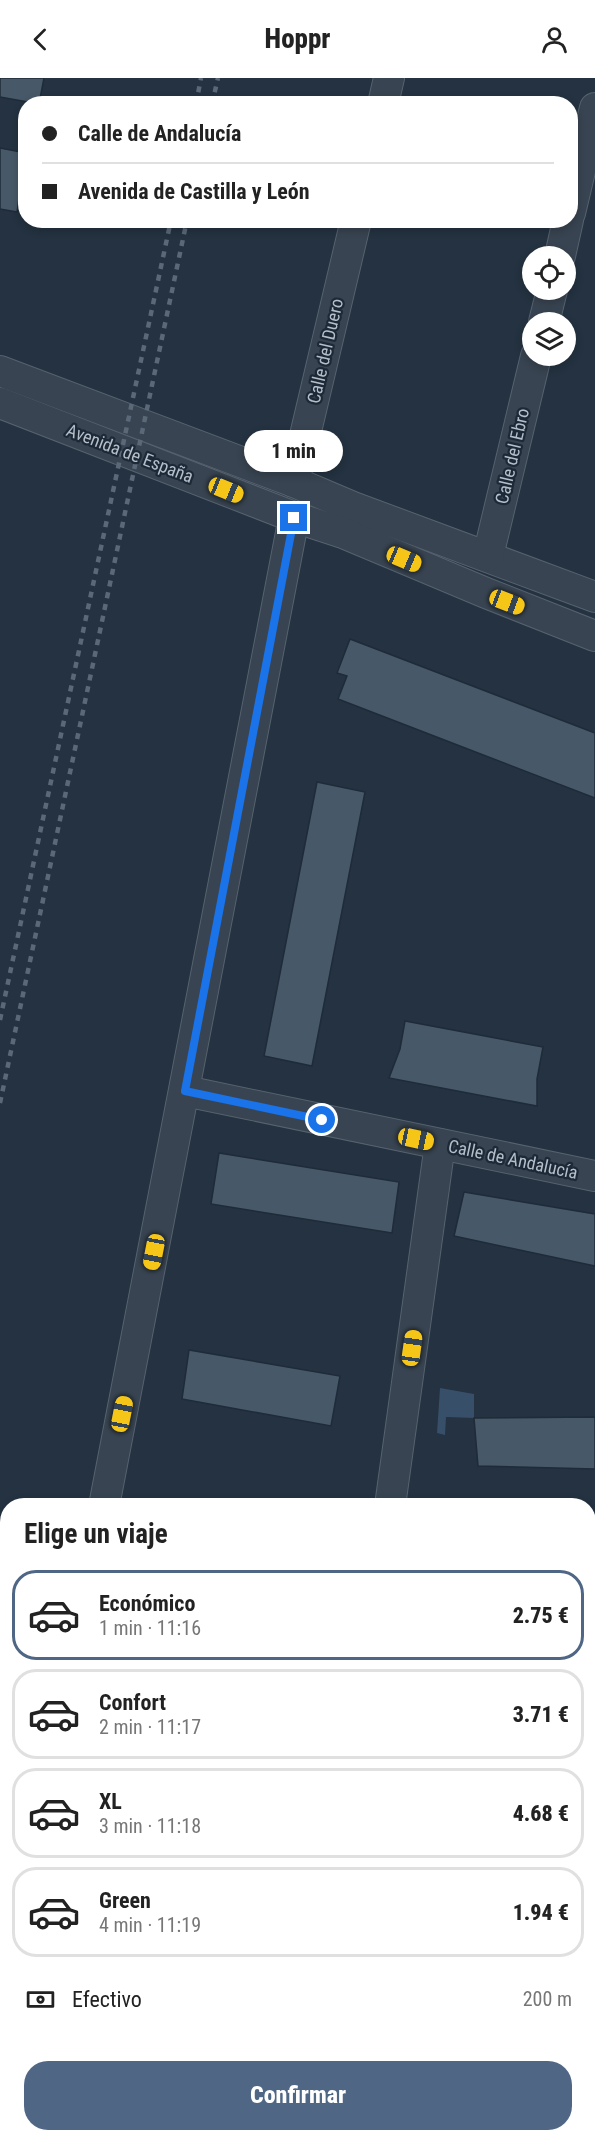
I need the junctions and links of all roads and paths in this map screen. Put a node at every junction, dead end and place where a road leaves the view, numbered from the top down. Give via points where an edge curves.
1 (389, 78) edge
2 (385, 96) edge
3 (595, 108) edge
4 (578, 179) edge
5 (354, 228) edge
6 (566, 228) edge
7 (562, 246) edge
8 (534, 366) edge
9 (0, 371) edge
10 (0, 403) edge
11 (294, 482) junction
12 (294, 518) junction
13 (488, 556) junction
14 (595, 597) edge
15 (595, 636) edge
16 (185, 1091) junction
17 (440, 1144) junction
18 (595, 1176) edge
19 (106, 1498) edge
20 (391, 1498) edge

1 - 2 street
3 - 4 street
5 - 11 street, Calle del Duero
6 - 7 street
8 - 13 street, Calle del Ebro
9 - 11 street, Avenida de España
10 - 12 street, Avenida de España
11 - 13 street, Avenida de España
12 - 15 street, Avenida de España via 343,533
12 - 16 street
13 - 14 street, Avenida de España
16 - 17 street, Calle de Andalucía
16 - 19 street
17 - 18 street, Calle de Andalucía
17 - 20 street

